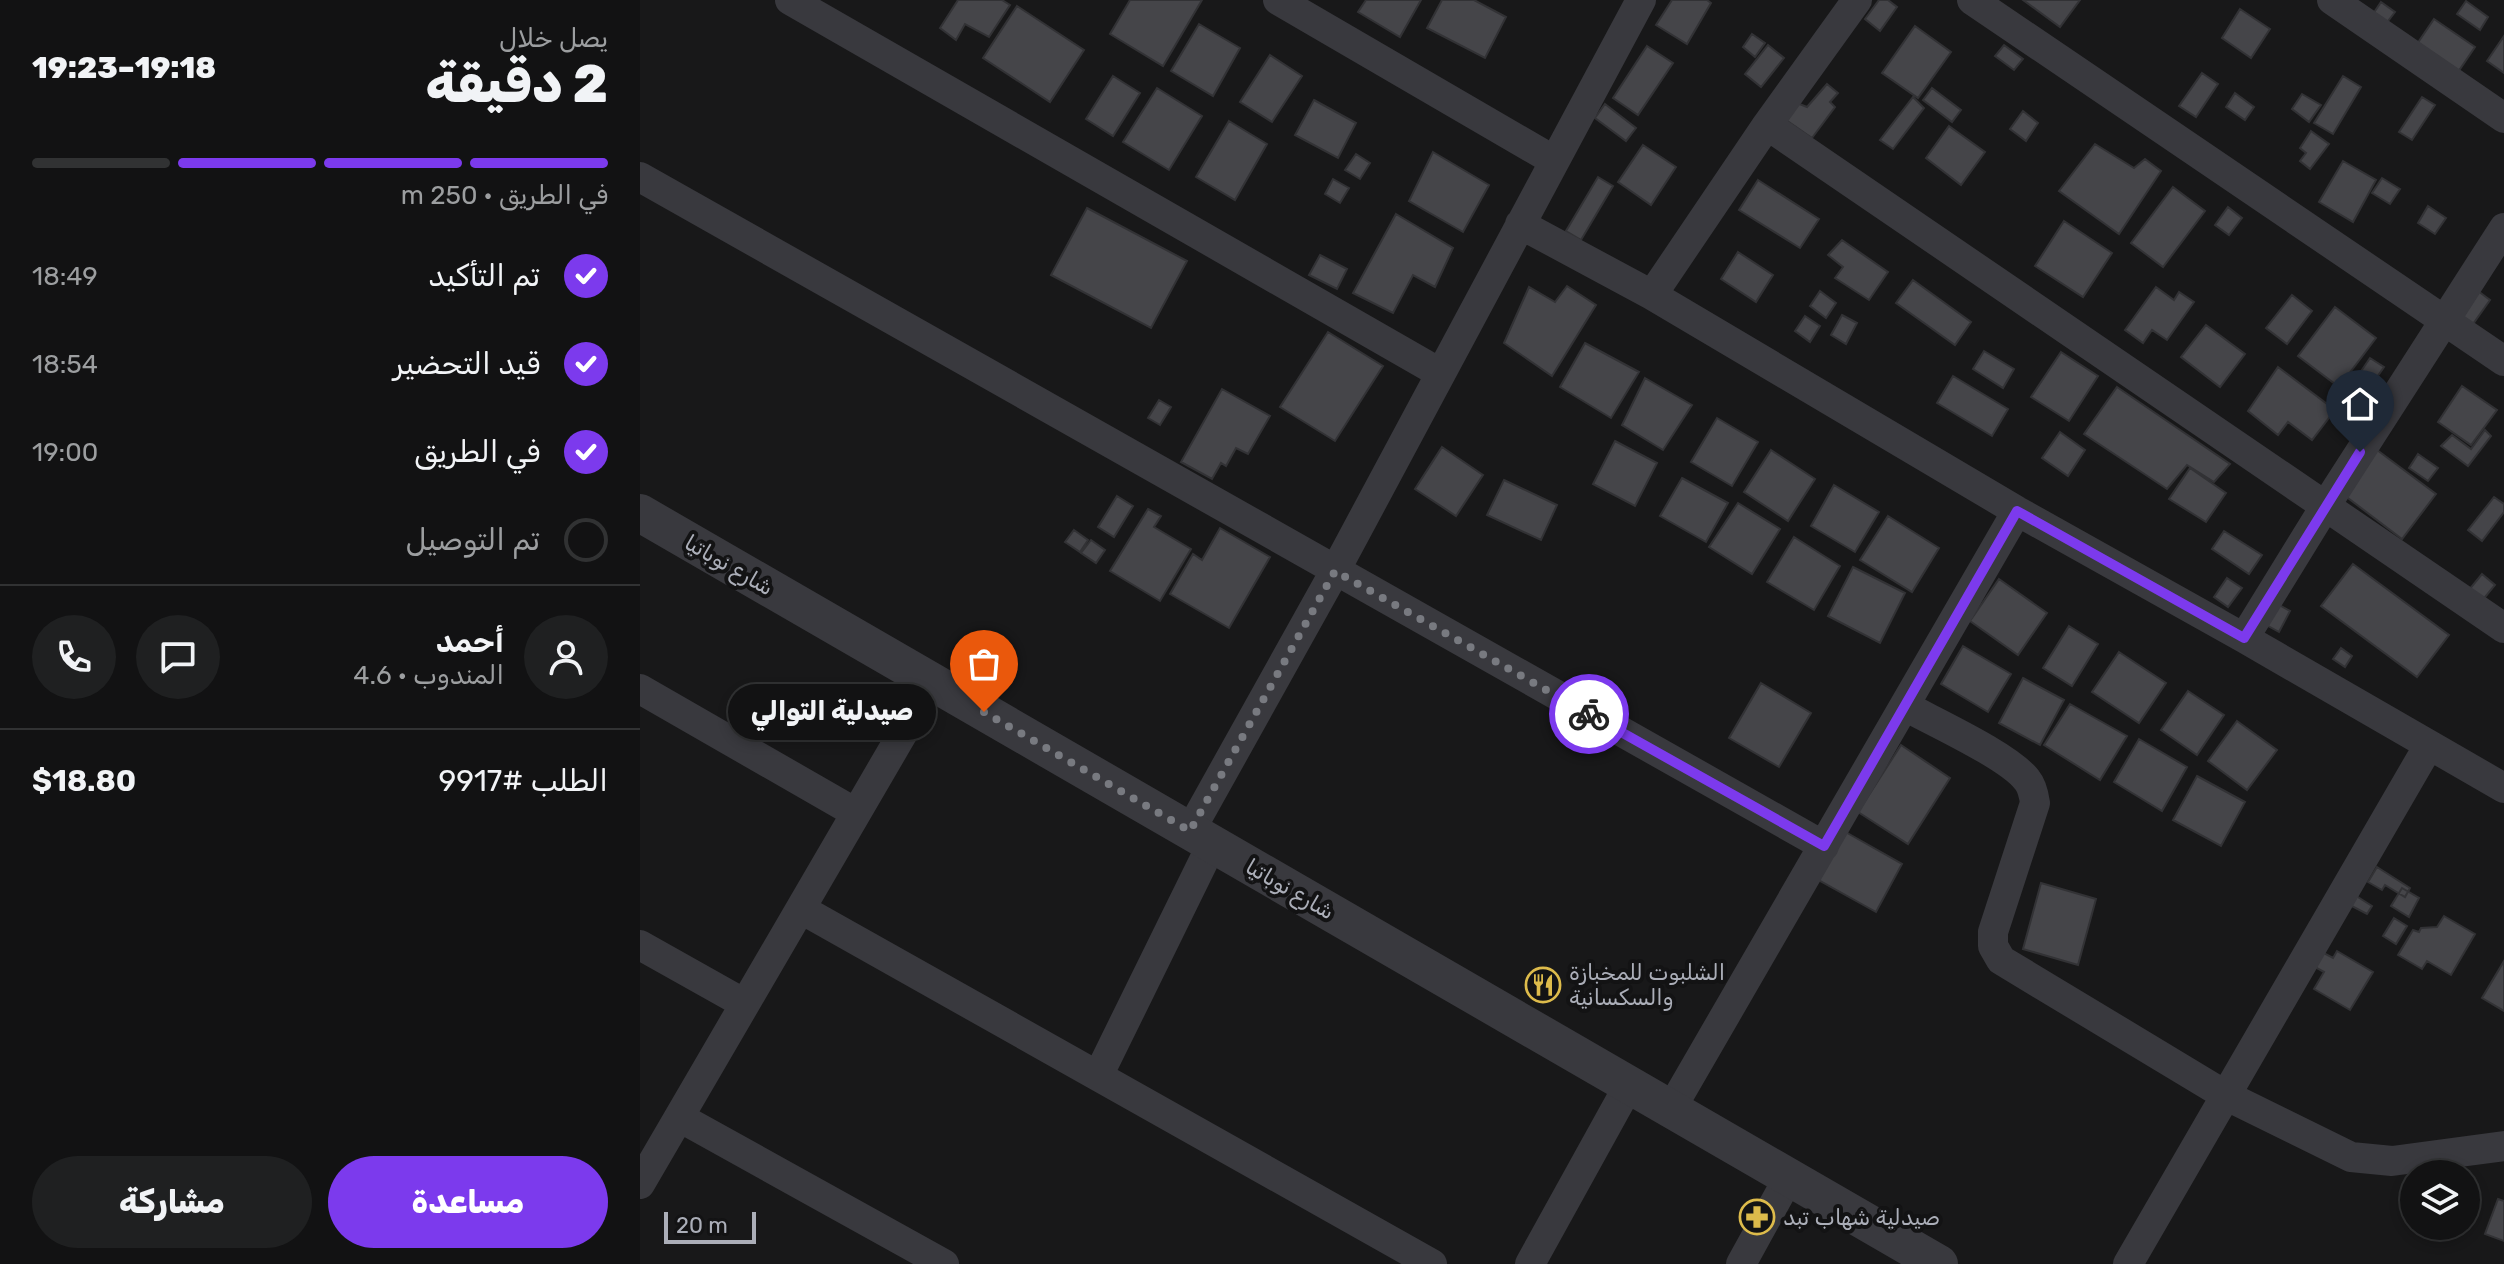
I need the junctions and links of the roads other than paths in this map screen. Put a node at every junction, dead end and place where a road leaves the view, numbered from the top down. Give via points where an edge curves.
1 (790, 0) edge
2 (1278, 0) edge
3 (1641, 0) edge
4 (1857, 0) edge
5 (1972, 0) edge
6 (2332, 0) edge
7 (2504, 118) edge
8 (1767, 125) junction
9 (1553, 160) junction
10 (640, 177) edge
11 (1520, 224) junction
12 (2504, 228) edge
13 (1652, 295) junction
14 (2443, 320) junction
15 (2504, 361) edge
16 (1440, 373) junction
17 (2326, 505) junction
18 (2017, 511) junction
19 (640, 513) edge
20 (1335, 571) junction
21 (2504, 628) edge
22 (2244, 638) junction
23 (932, 683) junction
24 (640, 689) edge
25 (1905, 706) junction
26 (2429, 745) junction
27 (2504, 788) edge
28 (856, 813) junction
29 (1201, 837) junction
30 (1824, 846) junction
31 (801, 909) junction
32 (640, 945) edge
33 (745, 1004) junction
34 (1098, 1076) junction
35 (1629, 1085) junction
36 (2225, 1095) junction
37 (1671, 1109) junction
38 (679, 1117) junction
39 (2504, 1146) edge
40 (1789, 1177) junction
41 (640, 1184) edge
42 (944, 1264) edge
43 (1432, 1264) edge
44 (1530, 1264) edge
45 (1741, 1264) edge
46 (1939, 1264) edge
47 (2128, 1264) edge

1 - 16 street
2 - 9 street
3 - 9 street
4 - 8 street
5 - 14 street
6 - 7 street
8 - 13 street
8 - 17 street
9 - 11 street
10 - 20 street
11 - 13 street
11 - 16 street
12 - 14 street
13 - 18 street
14 - 15 street
14 - 17 street
16 - 20 street
17 - 21 street
17 - 22 street
18 - 22 street
18 - 25 street
19 - 23 street, شارع نوباتيا
20 - 29 street
20 - 30 street
22 - 26 street
23 - 28 street
23 - 29 street, شارع نوباتيا
24 - 28 street
25 - 30 street
25 - 36 street via 2008,763 2033,793 2035,803 1993,932 2001,960
26 - 27 street
26 - 36 street
28 - 31 street
29 - 34 street
29 - 35 street, شارع نوباتيا
30 - 37 street
31 - 33 street
31 - 34 street
32 - 33 street
33 - 38 street
34 - 43 street
35 - 37 street, شارع نوباتيا
35 - 44 street
36 - 39 street via 2351,1157 2392,1161
36 - 47 street
37 - 40 street, شارع نوباتيا
38 - 41 street
38 - 42 street
40 - 45 street
40 - 46 street, شارع نوباتيا

